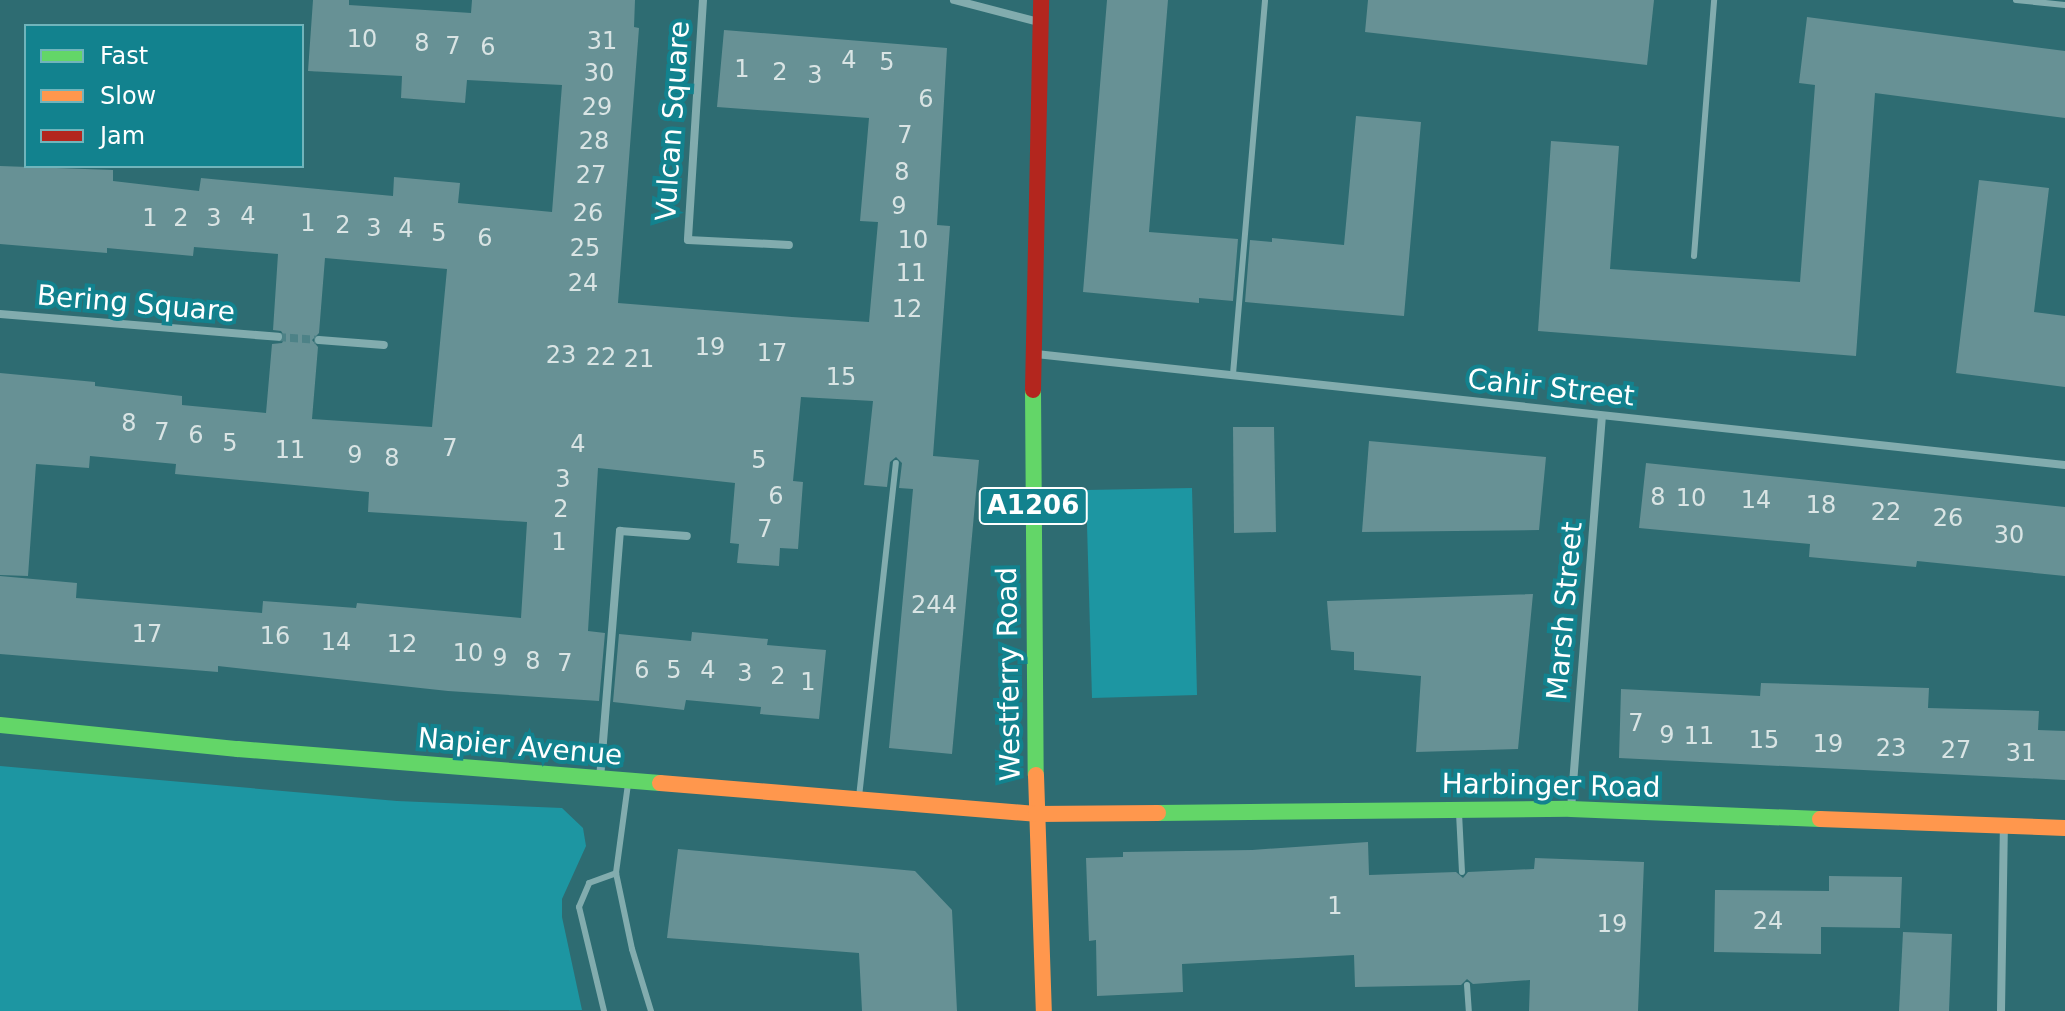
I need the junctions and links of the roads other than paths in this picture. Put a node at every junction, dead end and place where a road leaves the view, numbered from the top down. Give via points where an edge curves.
1 (703, 0) edge
2 (954, 0) edge
3 (1041, 0) edge
4 (1265, 0) edge
5 (1714, 0) edge
6 (2016, 0) edge
7 (2065, 5) edge
8 (1040, 22) junction
9 (789, 245) dead end
10 (1694, 256) dead end
11 (0, 314) edge
12 (273, 337) tunnel mouth
13 (319, 340) tunnel mouth
14 (384, 345) dead end
15 (1032, 354) junction
16 (1233, 374) junction
17 (1602, 416) junction
18 (896, 463) dead end
19 (2065, 465) edge
20 (687, 536) dead end
21 (0, 725) edge
22 (600, 780) junction
23 (628, 782) junction
24 (858, 800) junction
25 (1571, 809) junction
26 (1459, 810) junction
27 (1036, 814) junction
28 (2004, 827) junction
29 (2065, 828) edge
30 (1462, 872) dead end
31 (616, 873) junction
32 (1467, 985) dead end
33 (604, 1011) edge
34 (651, 1011) edge
35 (1044, 1011) edge
36 (1469, 1011) edge
37 (2001, 1011) edge

1 - 9 street, Vulcan Square via 688,240
2 - 8 street
3 - 8 street, Westferry Road / A1206
4 - 16 lane
5 - 10 lane
6 - 7 lane
8 - 15 street, Westferry Road / A1206
11 - 12 street, Bering Square
13 - 14 street
15 - 16 street, Cahir Street
15 - 27 street, Westferry Road / A1206
16 - 17 street, Cahir Street
17 - 19 street, Cahir Street
17 - 25 street, Marsh Street
18 - 24 lane
20 - 22 street via 620,531
21 - 22 street, Napier Avenue
22 - 23 street, Napier Avenue
23 - 24 street, Napier Avenue
23 - 31 lane
24 - 27 street, Napier Avenue
25 - 26 street, Harbinger Road
25 - 28 street, Harbinger Road
26 - 27 street, Harbinger Road
26 - 30 lane
27 - 35 street, Westferry Road / A1206
28 - 29 street, Harbinger Road
28 - 37 street
31 - 33 lane via 589,883 579,907
31 - 34 lane
32 - 36 lane

